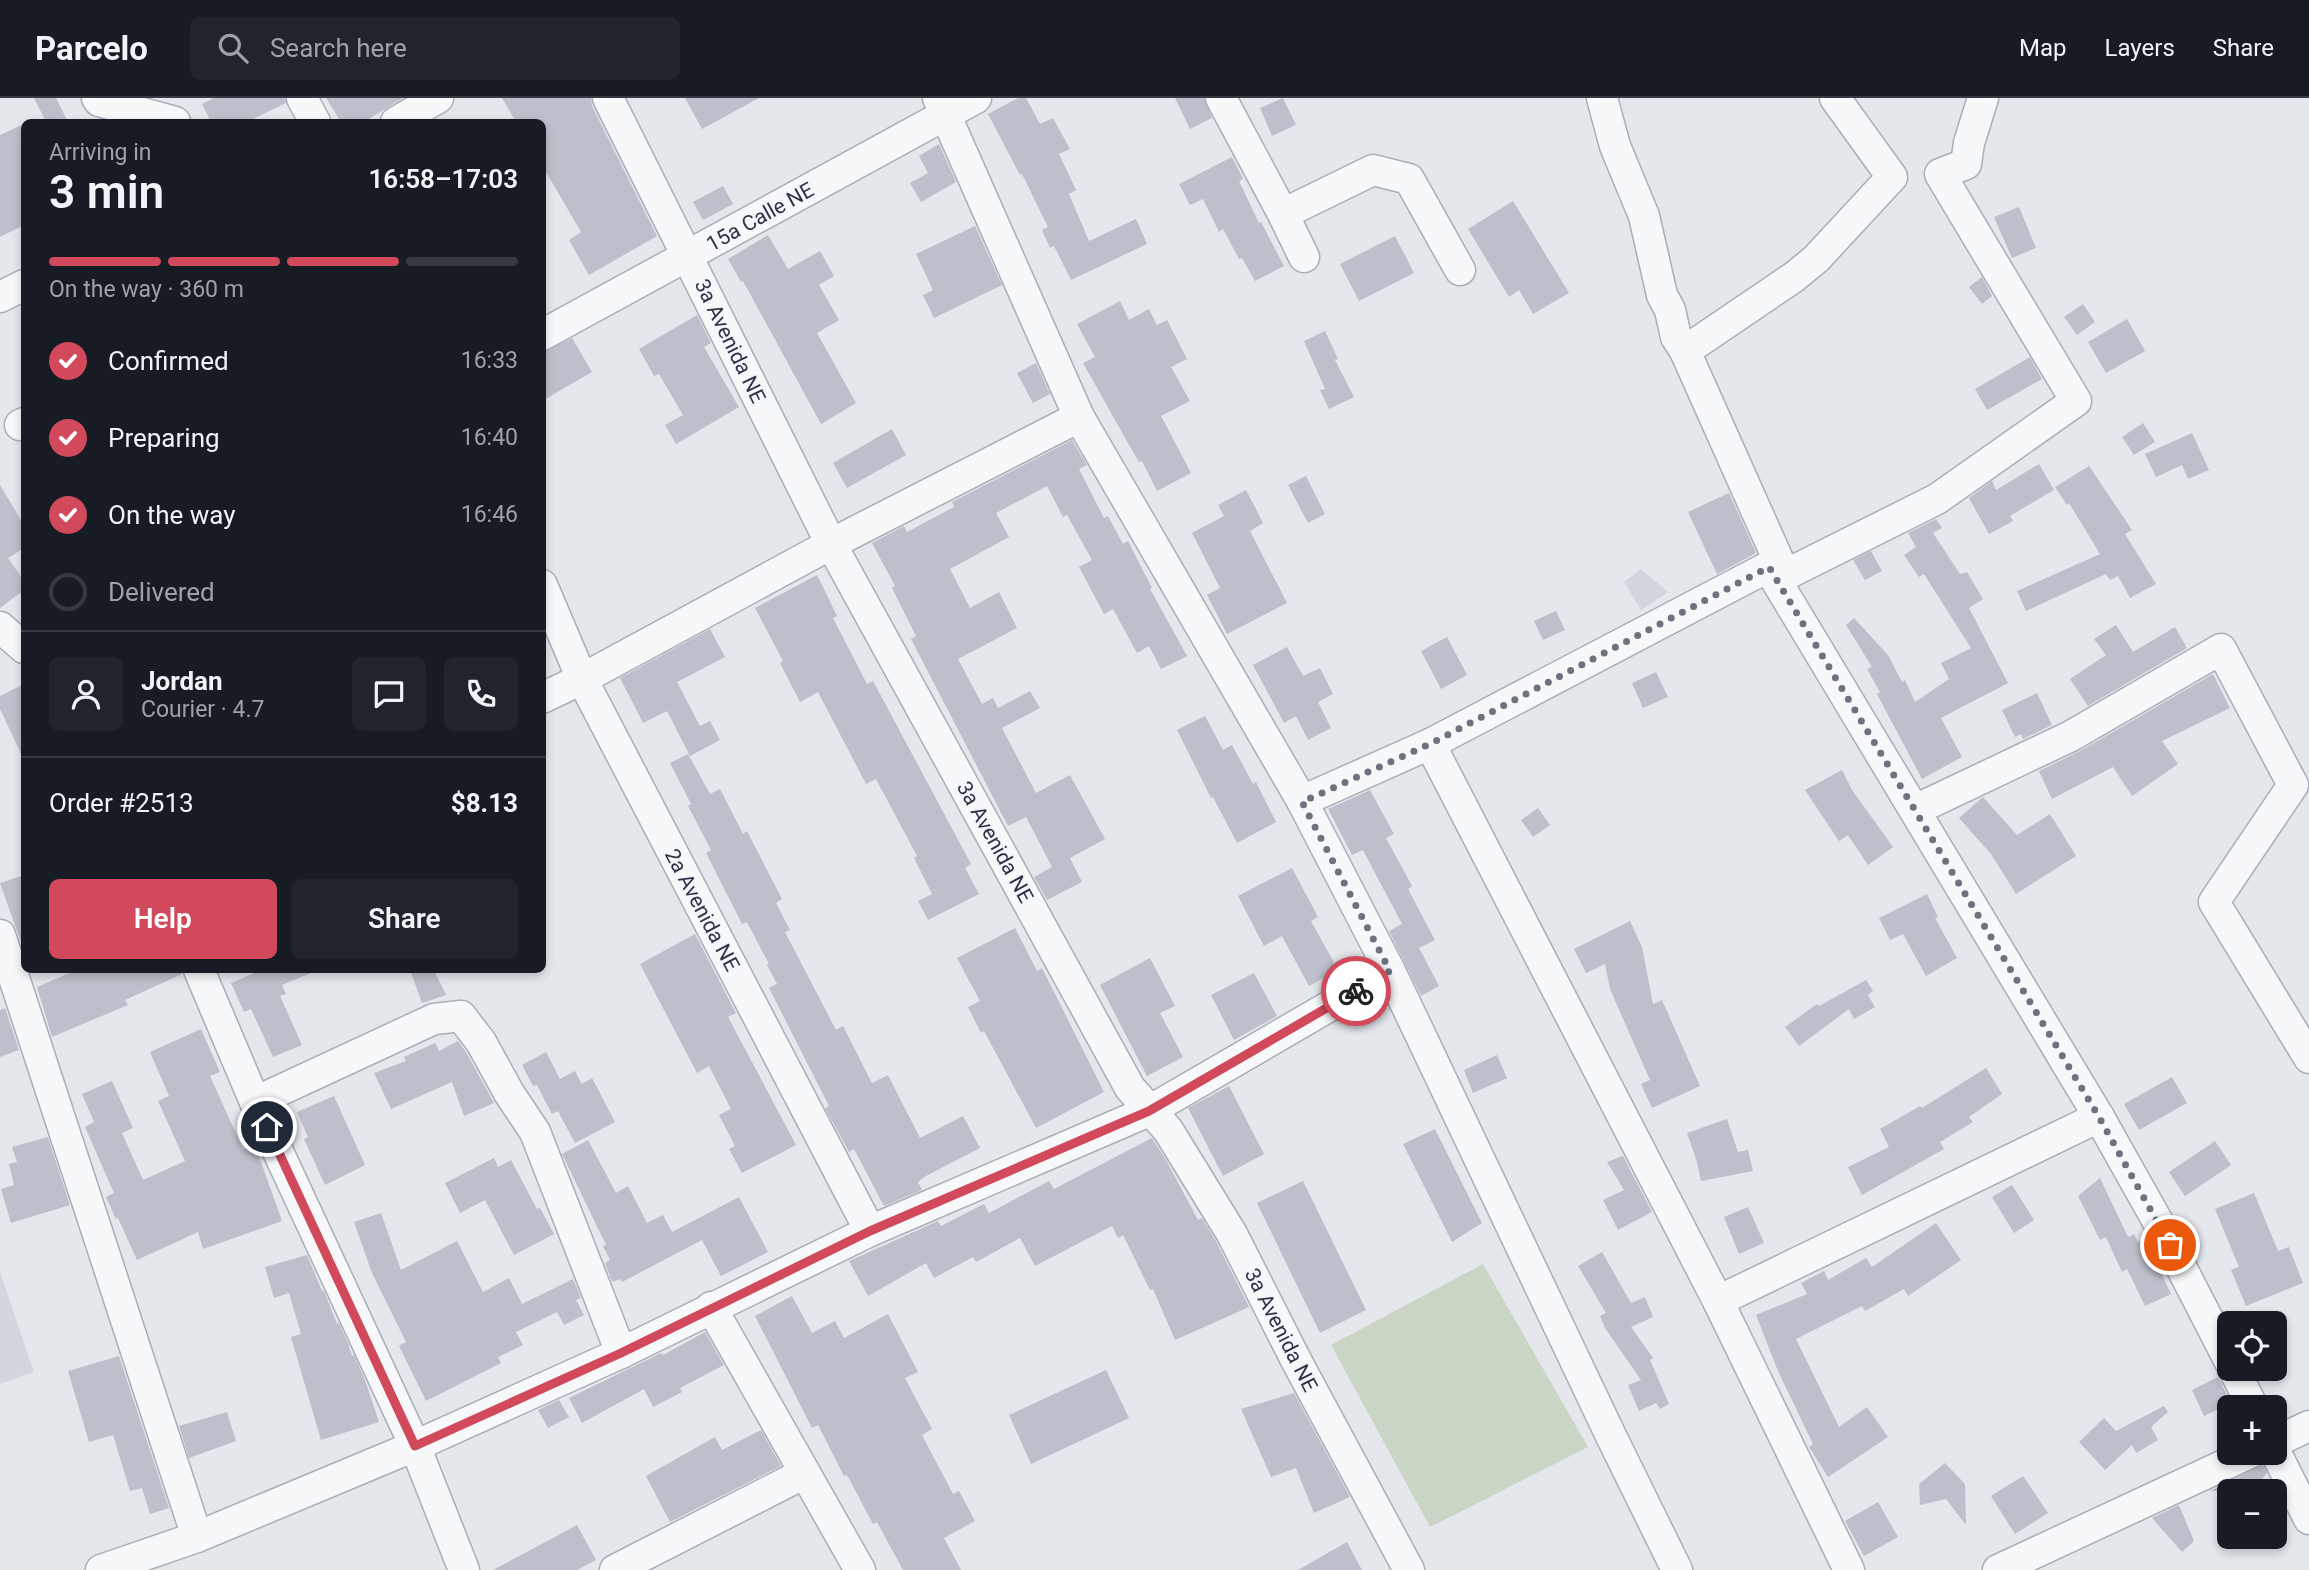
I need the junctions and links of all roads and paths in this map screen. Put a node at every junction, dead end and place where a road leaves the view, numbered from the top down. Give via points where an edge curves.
1 (97, 98) edge
2 (302, 98) edge
3 (438, 98) edge
4 (608, 98) edge
5 (976, 98) edge
6 (1221, 98) edge
7 (1602, 98) edge
8 (1835, 98) edge
9 (1983, 98) edge
10 (942, 107) edge
11 (164, 119) edge
12 (313, 119) edge
13 (401, 119) edge
14 (1940, 174) junction
15 (1892, 177) junction
16 (1283, 214) junction
17 (688, 256) junction
18 (1304, 257) dead end
19 (1460, 270) dead end
20 (21, 286) edge
21 (0, 297) edge
22 (546, 333) edge
23 (1685, 351) junction
24 (1079, 417) junction
25 (831, 544) junction
26 (1777, 571) junction
27 (546, 594) edge
28 (0, 627) edge
29 (21, 645) edge
30 (582, 680) junction
31 (546, 696) edge
32 (1430, 744) junction
33 (1302, 802) junction
34 (1915, 810) junction
35 (0, 935) edge
36 (12, 967) edge
37 (1390, 971) junction
38 (201, 973) edge
39 (2309, 1058) edge
40 (256, 1102) junction
41 (1149, 1111) junction
42 (2099, 1117) junction
43 (870, 1231) junction
44 (1718, 1301) junction
45 (711, 1307) junction
46 (2217, 1337) edge
47 (621, 1353) junction
48 (2309, 1426) edge
49 (2287, 1436) edge
50 (415, 1446) junction
51 (2224, 1465) edge
52 (2282, 1465) edge
53 (805, 1473) junction
54 (2309, 1519) edge
55 (197, 1536) junction
56 (101, 1570) edge
57 (464, 1570) edge
58 (615, 1570) edge
59 (860, 1570) edge
60 (1409, 1570) edge
61 (1677, 1570) edge
62 (1849, 1570) edge
63 (1998, 1570) edge

1 - 11 street
2 - 12 street
3 - 13 street
4 - 17 street, 3a Avenida NE
5 - 10 street, 15a Calle NE
6 - 16 street
7 - 23 street via 1615,146 1644,216 1662,295
8 - 15 street
9 - 14 street via 1966,164
10 - 17 street, 15a Calle NE
10 - 24 street
14 - 15 street
14 - 26 street via 2076,401 1937,499
15 - 23 street via 1816,259
16 - 18 street
16 - 19 street via 1373,170 1409,179
17 - 22 street, 15a Calle NE
17 - 25 street, 3a Avenida NE
20 - 21 street
23 - 26 street
24 - 25 street
24 - 33 street
25 - 30 street
25 - 41 street, 3a Avenida NE via 1130,1088
26 - 32 street
26 - 34 street
27 - 30 street, 2a Avenida NE
28 - 29 street
30 - 31 street
30 - 43 street, 2a Avenida NE
32 - 33 street
32 - 44 street
33 - 37 street
34 - 39 street via 2071,736 2221,649 2293,785 2214,902
34 - 42 street
35 - 36 street
36 - 55 street
37 - 41 street
37 - 61 street
38 - 40 street
40 - 47 street via 434,1019 461,1016 535,1132
40 - 50 street
41 - 43 street
41 - 60 street, 3a Avenida NE via 1168,1130 1232,1234
42 - 44 street
42 - 46 street
43 - 45 street
44 - 62 street
45 - 47 street
45 - 53 street
47 - 50 street
48 - 49 street
50 - 55 street
50 - 57 street
51 - 63 street
52 - 54 street
53 - 58 street
53 - 59 street
55 - 56 street

